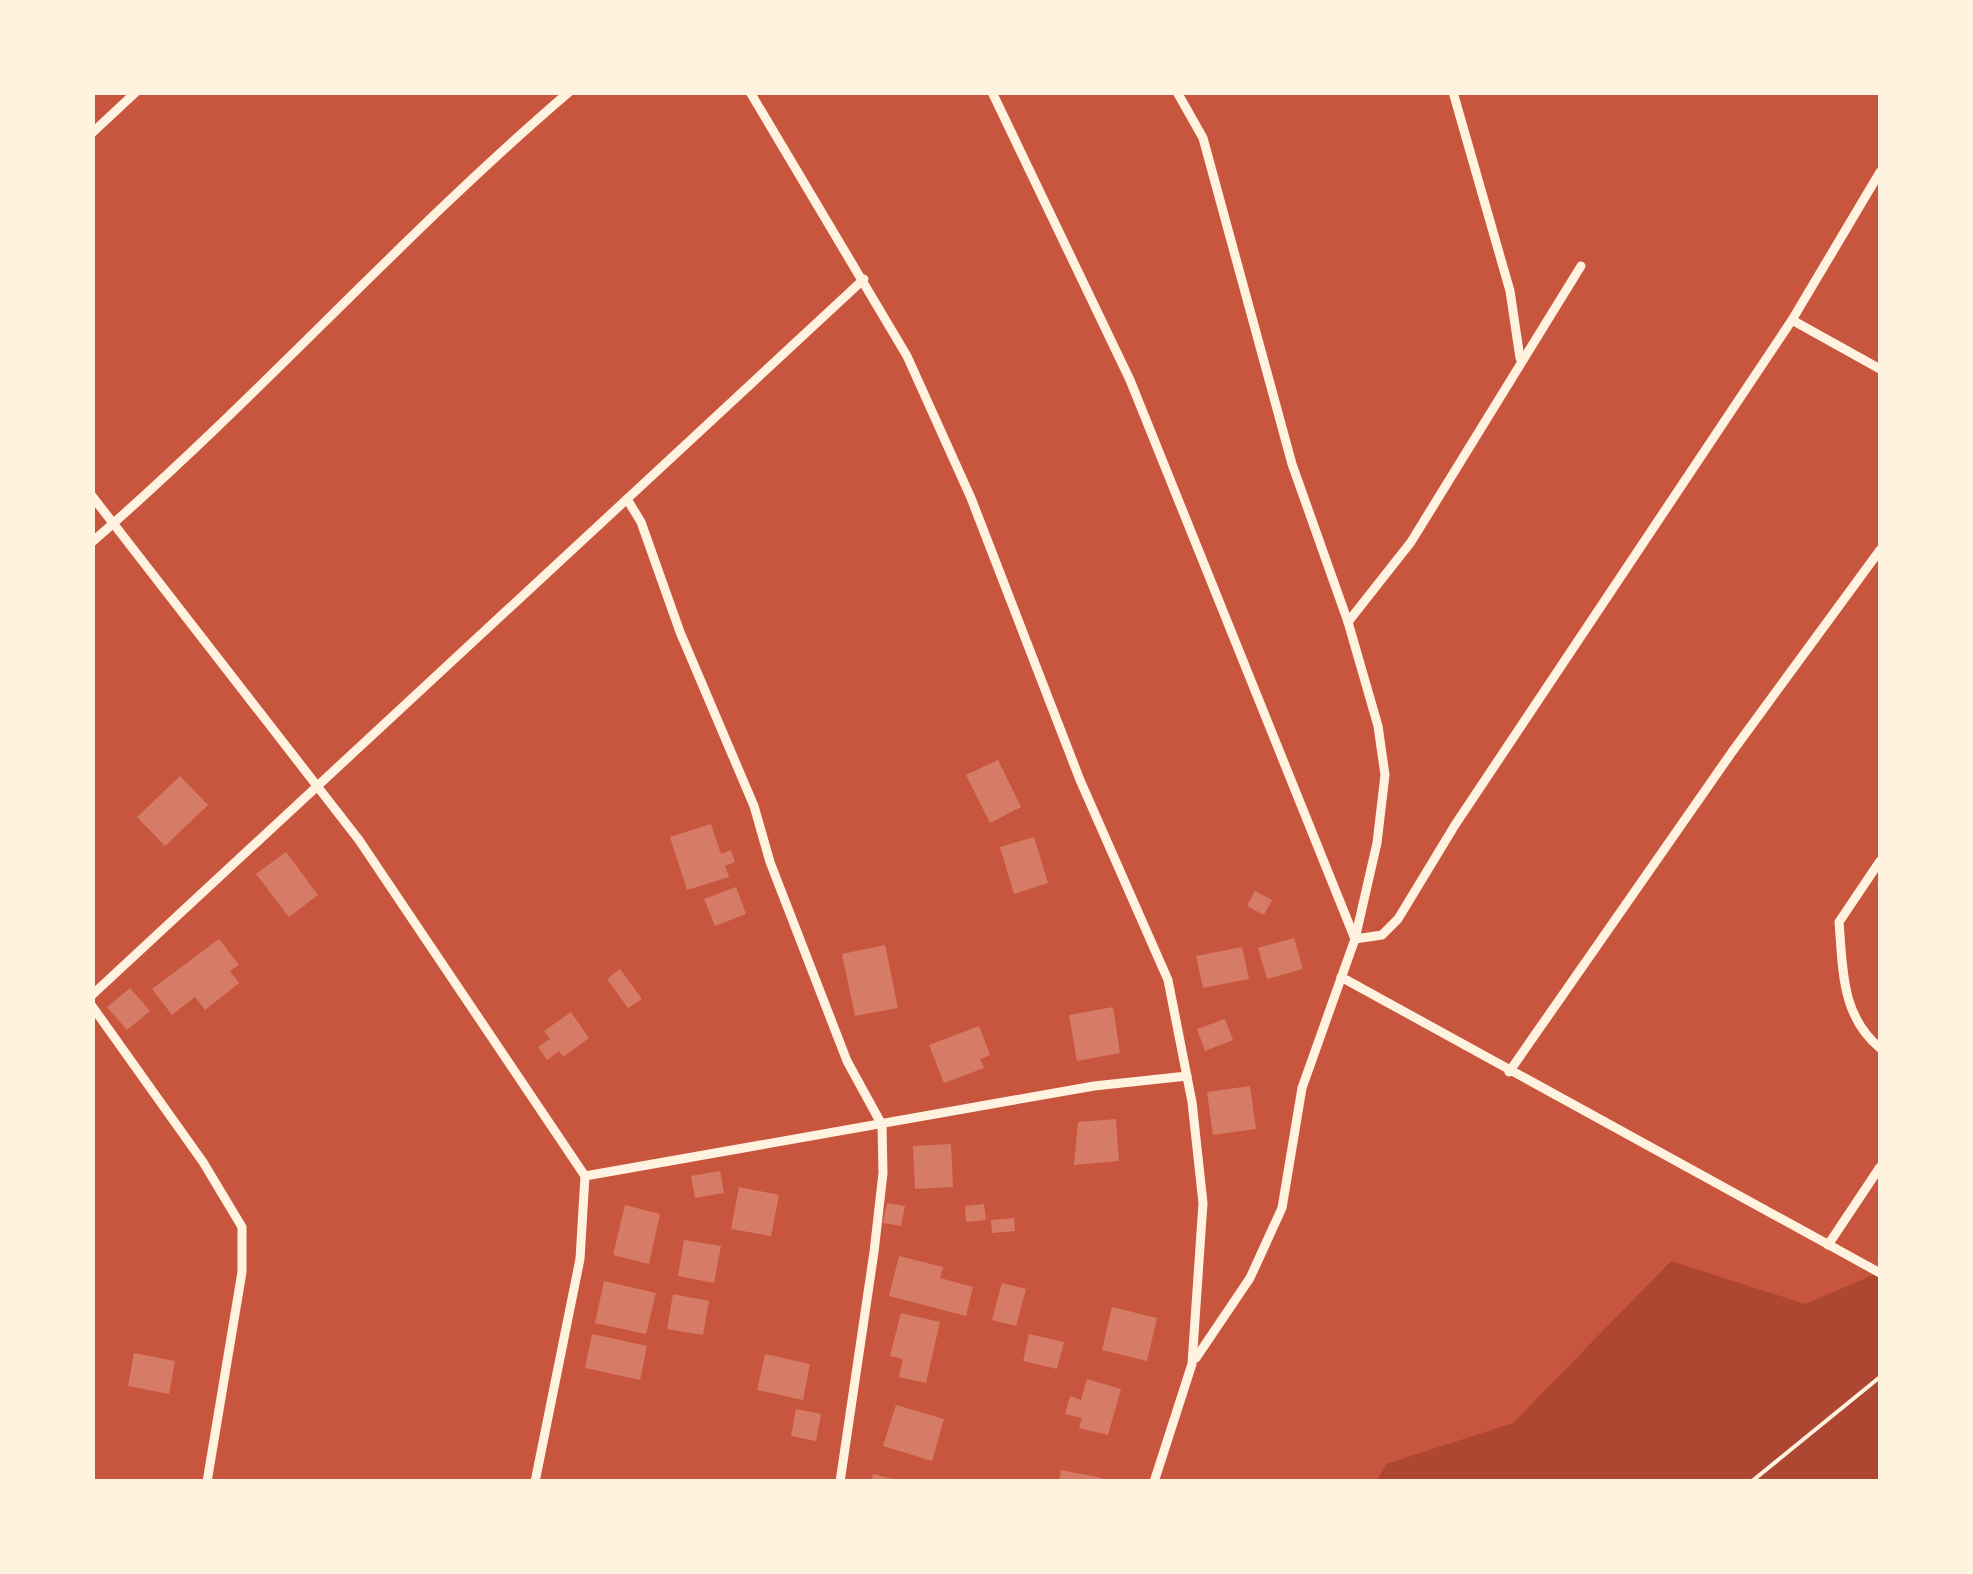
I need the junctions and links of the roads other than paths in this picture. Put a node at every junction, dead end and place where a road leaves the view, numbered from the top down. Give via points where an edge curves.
1 (136, 92) edge
2 (569, 92) edge
3 (750, 92) edge
4 (992, 92) edge
5 (1177, 92) edge
6 (1452, 92) edge
7 (92, 133) edge
8 (1880, 172) edge
9 (1581, 266) dead end
10 (864, 279) junction
11 (1792, 320) junction
12 (1520, 360) junction
13 (1880, 369) edge
14 (92, 496) edge
15 (627, 499) junction
16 (114, 523) junction
17 (92, 542) edge
18 (1880, 550) edge
19 (1348, 622) junction
20 (318, 788) junction
21 (1880, 861) edge
22 (1356, 939) junction
23 (1342, 976) junction
24 (92, 995) edge
25 (92, 1006) edge
26 (1880, 1048) edge
27 (1509, 1072) junction
28 (1187, 1076) junction
29 (882, 1125) junction
30 (1880, 1167) edge
31 (586, 1176) junction
32 (1828, 1246) junction
33 (1880, 1273) edge
34 (1192, 1364) junction
35 (207, 1482) edge
36 (535, 1482) edge
37 (840, 1482) edge
38 (1154, 1482) edge

1 - 7 street
2 - 16 street
3 - 10 street
4 - 22 street via 1130,380
5 - 19 street via 1203,138 1292,464
6 - 12 street via 1510,290
8 - 11 street
9 - 12 street
10 - 15 street
10 - 28 street via 972,498 1080,780 1168,980
11 - 13 street
11 - 22 street via 1398,920 1382,935
12 - 19 street via 1411,542
14 - 16 street
15 - 20 street
15 - 29 street via 754,806 847,1061
16 - 17 street
16 - 20 street
18 - 27 street
19 - 22 street via 1385,775
20 - 24 street
20 - 31 street
21 - 26 street via 1838,922 1848,1006
22 - 23 street
23 - 27 street
23 - 34 street via 1302,1088 1282,1208 1269,1244
25 - 35 street via 242,1227 242,1272
27 - 32 street
28 - 29 street
28 - 34 street via 1204,1203
29 - 31 street
29 - 37 street via 874,1252
30 - 32 street
31 - 36 street via 580,1259
32 - 33 street
34 - 38 street

